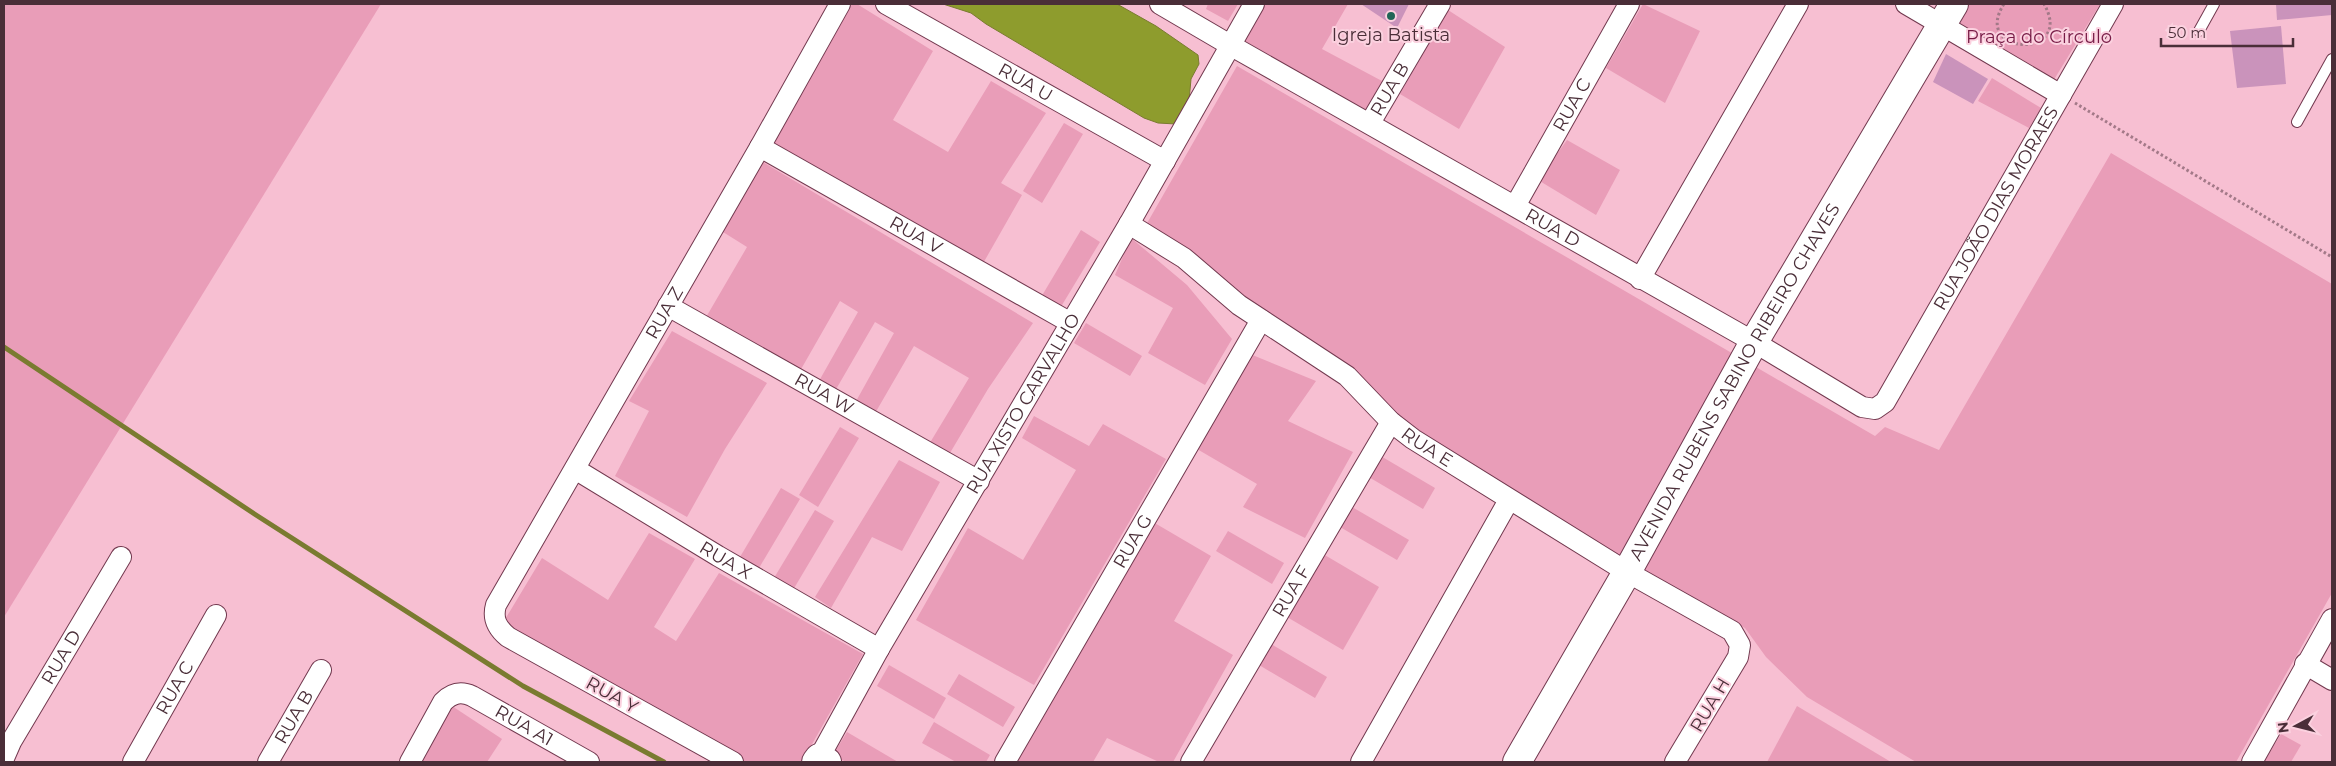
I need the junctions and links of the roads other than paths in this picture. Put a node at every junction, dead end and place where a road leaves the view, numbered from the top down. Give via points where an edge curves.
1 (840, 4) edge
2 (886, 4) edge
3 (1160, 4) edge
4 (1254, 4) edge
5 (1440, 4) edge
6 (1629, 4) edge
7 (1798, 4) edge
8 (1906, 4) edge
9 (2112, 4) edge
10 (2214, 4) edge
11 (1948, 14) edge
12 (2199, 31) dead end
13 (1230, 45) junction
14 (2332, 59) edge
15 (2062, 94) junction
16 (2297, 122) dead end
17 (1370, 124) junction
18 (760, 147) junction
19 (1165, 161) junction
20 (1515, 206) junction
21 (1129, 224) junction
22 (1640, 278) junction
23 (668, 306) junction
24 (1261, 320) junction
25 (1071, 323) junction
26 (1754, 342) junction
27 (1875, 408) joint
28 (1391, 422) junction
29 (575, 469) junction
30 (979, 481) junction
31 (1509, 500) junction
32 (120, 557) dead end
33 (1627, 572) junction
34 (216, 615) dead end
35 (2332, 619) edge
36 (496, 623) joint
37 (1740, 645) joint
38 (879, 649) junction
39 (2305, 664) junction
40 (321, 670) dead end
41 (2332, 680) edge
42 (4, 758) edge
43 (821, 761) edge
44 (133, 762) edge
45 (268, 762) edge
46 (410, 762) edge
47 (589, 762) edge
48 (733, 762) edge
49 (1005, 762) edge
50 (1191, 762) edge
51 (1361, 762) edge
52 (1517, 762) edge
53 (1675, 762) edge
54 (2252, 762) edge

1 - 18 street, RUA Z
2 - 19 street, RUA U
3 - 13 street, RUA D
4 - 13 street, RUA XISTO CARVALHO
5 - 17 street, RUA B
6 - 20 street, RUA C
7 - 22 street
8 - 11 street
9 - 15 street, RUA JOÃO DIAS MORAES
10 - 12 lane
11 - 15 street
11 - 26 street, AVENIDA RUBENS SABINO RIBEIRO CHAVES
13 - 17 street, RUA D
13 - 19 street, RUA XISTO CARVALHO
14 - 16 lane
15 - 27 street, RUA JOÃO DIAS MORAES via 1885,402
17 - 20 street, RUA D
18 - 23 street, RUA Z
18 - 25 street, RUA V
19 - 21 street, RUA XISTO CARVALHO
20 - 22 street, RUA D
21 - 24 street, RUA E via 1184,258
21 - 25 street, RUA XISTO CARVALHO
22 - 26 street, RUA D
23 - 29 street, RUA Z
23 - 30 street, RUA W
24 - 28 street, RUA E via 1347,376
24 - 49 street, RUA G
25 - 30 street, RUA XISTO CARVALHO
26 - 27 street, RUA D via 1862,407
26 - 33 street, AVENIDA RUBENS SABINO RIBEIRO CHAVES
28 - 31 street, RUA E
28 - 50 street, RUA F
29 - 36 street, RUA Z via 496,605
29 - 38 street, RUA X
30 - 38 street, RUA XISTO CARVALHO
31 - 33 street, RUA E
31 - 51 street
32 - 42 street, RUA D
33 - 37 street, RUA E via 1732,631
33 - 52 street, AVENIDA RUBENS SABINO RIBEIRO CHAVES
34 - 44 street, RUA C
35 - 39 street
36 - 48 street, RUA Y via 508,637
37 - 53 street, RUA H via 1738,657
38 - 43 street, RUA XISTO CARVALHO
39 - 41 street
39 - 54 street
40 - 45 street, RUA B
46 - 47 street, RUA A1 via 443,702 456,694 472,696

